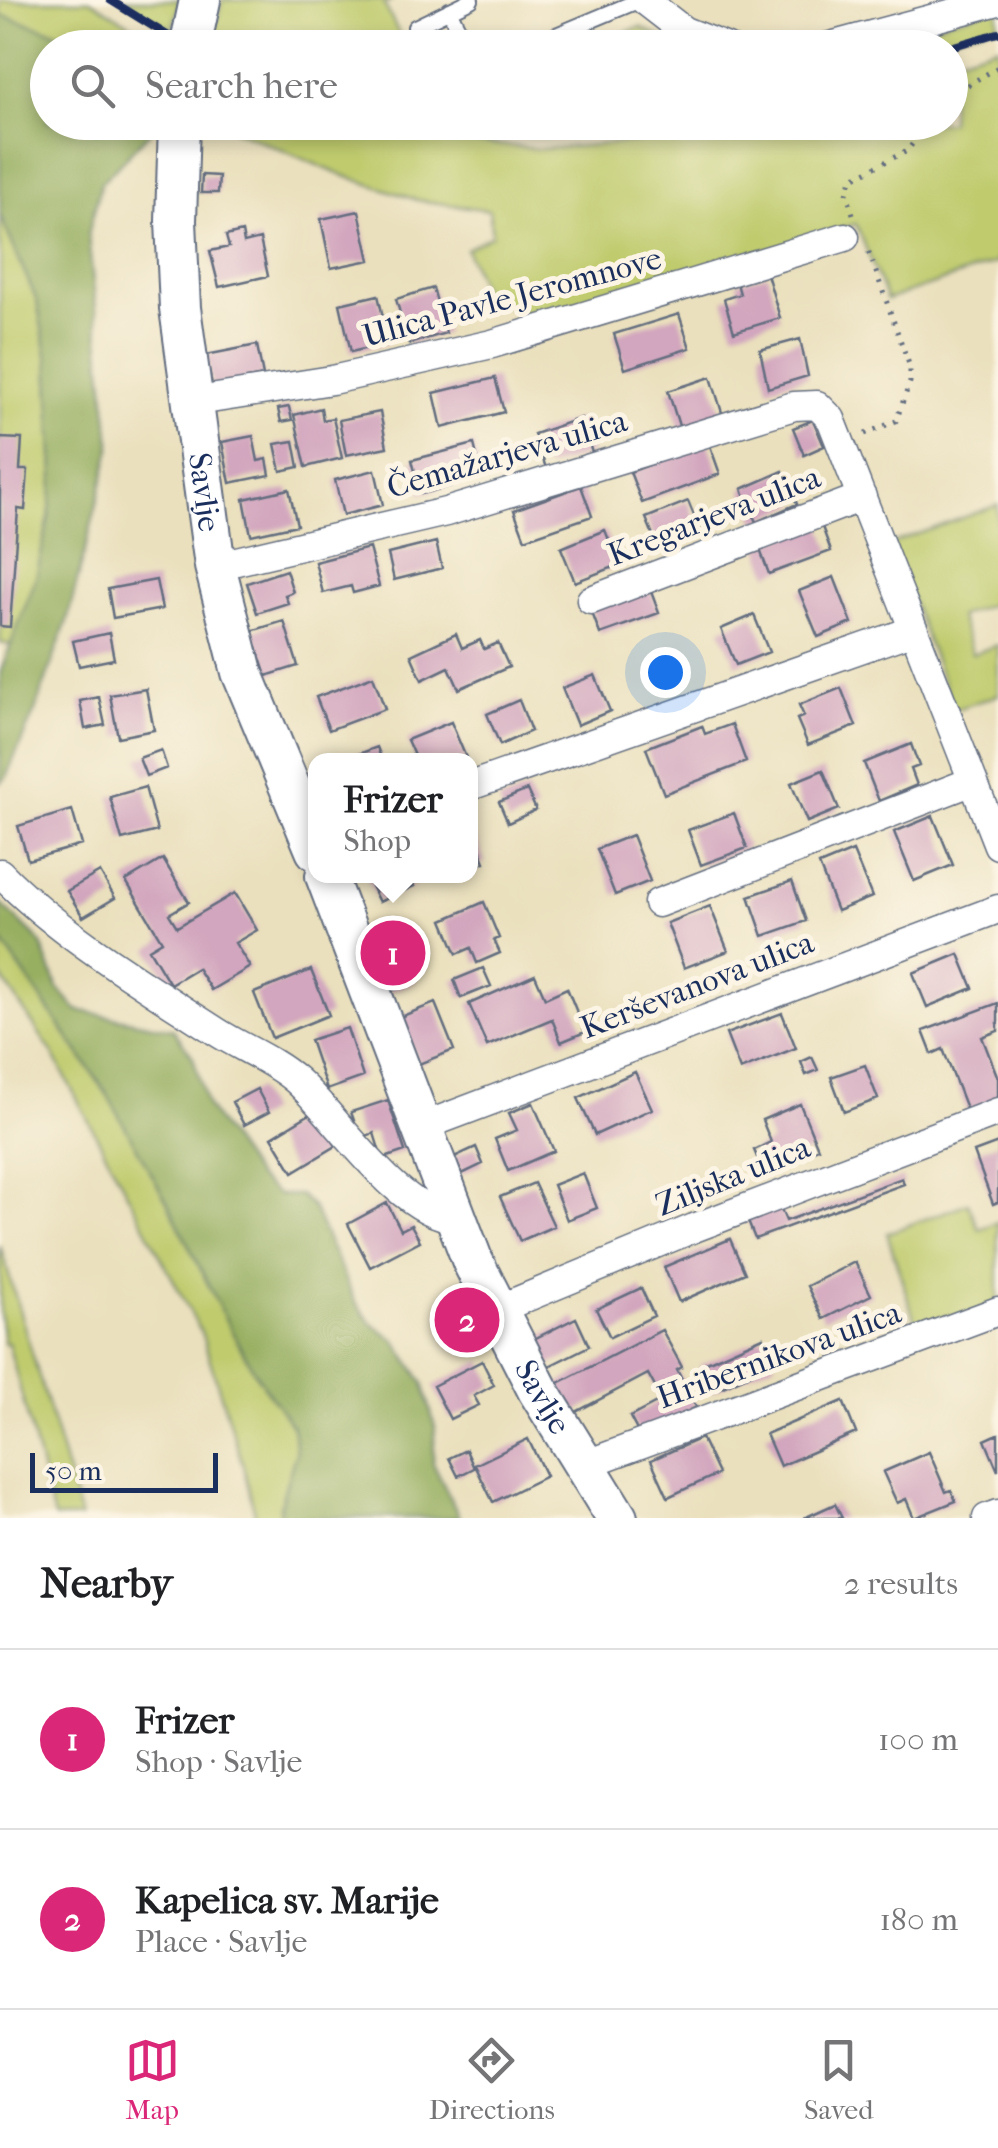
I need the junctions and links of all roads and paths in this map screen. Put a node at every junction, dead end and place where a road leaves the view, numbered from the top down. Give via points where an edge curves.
1 (200, 0) edge
2 (471, 0) edge
3 (642, 0) edge
4 (998, 0) edge
5 (967, 4) edge
6 (450, 10) junction
7 (415, 27) dead end
8 (194, 30) edge
9 (459, 30) edge
10 (569, 30) edge
11 (683, 30) edge
12 (882, 30) edge
13 (998, 67) edge
14 (968, 85) edge
15 (179, 140) edge
16 (916, 140) edge
17 (855, 233) junction
18 (191, 402) junction
19 (817, 406) joint
20 (848, 462) junction
21 (862, 498) junction
22 (216, 566) junction
23 (592, 600) dead end
24 (914, 630) junction
25 (973, 781) junction
26 (478, 783) edge
27 (308, 829) edge
28 (998, 845) edge
29 (0, 872) edge
30 (329, 883) edge
31 (658, 903) dead end
32 (998, 909) edge
33 (998, 1112) edge
34 (421, 1127) junction
35 (455, 1218) junction
36 (496, 1310) junction
37 (998, 1311) edge
38 (584, 1465) junction
39 (998, 1514) edge
40 (618, 1518) edge
41 (987, 1518) edge

1 - 8 street
2 - 6 lane
3 - 10 lane
3 - 11 street
4 - 5 street
5 - 12 street
6 - 7 lane
6 - 9 lane
13 - 14 path
15 - 18 street, Savlje via 177,258
16 - 17 path via 908,151 851,179 847,194
17 - 18 street, Ulica Pavle Jeromnove via 492,344 332,380
17 - 20 path via 880,275 911,374 896,422 865,434
18 - 22 street, Savlje
19 - 20 street, Kregarjeva ulica via 831,420
19 - 22 street, Čemažarjeva ulica via 794,406 446,512
20 - 21 street, Kregarjeva ulica
21 - 23 street, Kregarjeva ulica
21 - 24 street, Kregarjeva ulica
22 - 27 street, Savlje via 242,672
24 - 25 street, Kregarjeva ulica
24 - 26 street
25 - 28 street, Kregarjeva ulica
25 - 31 street
29 - 35 street via 114,964 293,1077 410,1201
30 - 34 street, Savlje
32 - 34 street, Kerševanova ulica
33 - 36 street, Ziljska ulica
34 - 35 street, Savlje
35 - 36 street, Savlje
36 - 38 street, Savlje
37 - 38 street, Hribernikova ulica
38 - 40 street, Savlje
39 - 41 street

